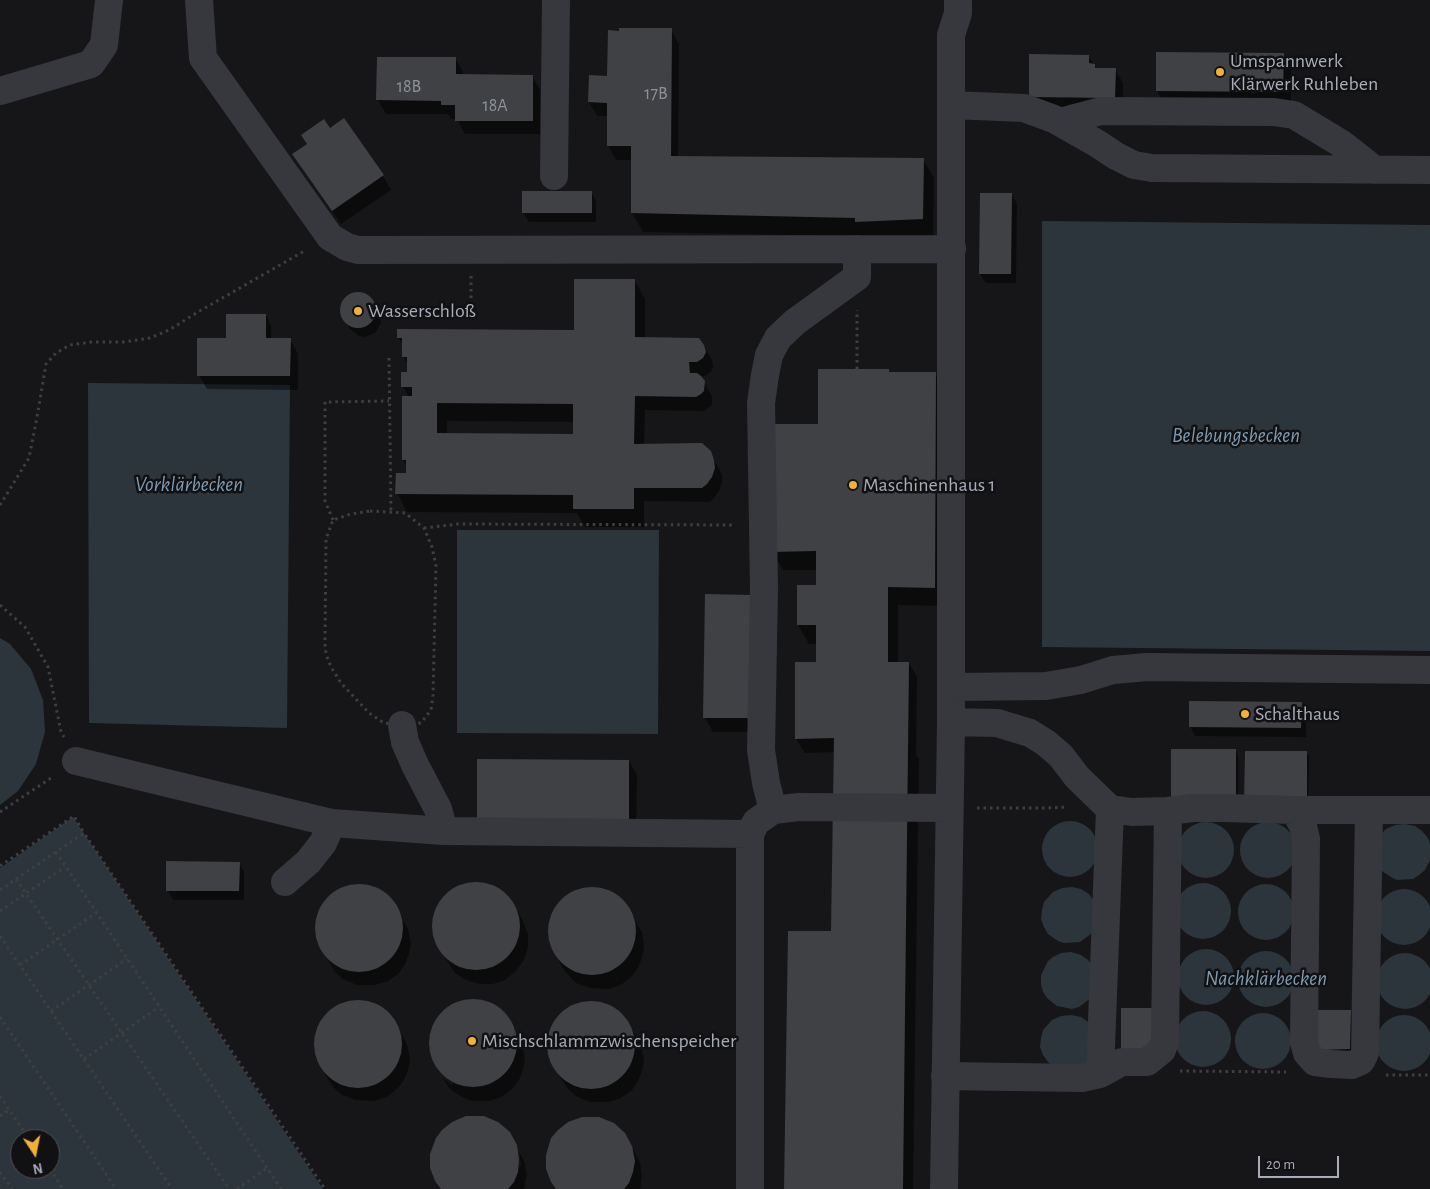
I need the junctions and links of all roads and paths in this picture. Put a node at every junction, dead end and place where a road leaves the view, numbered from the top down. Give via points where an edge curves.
1 (109, 0) edge
2 (199, 0) edge
3 (556, 0) edge
4 (958, 0) edge
5 (0, 91) edge
6 (951, 105) junction
7 (1060, 122) junction
8 (1375, 170) junction
9 (1430, 170) edge
10 (554, 176) dead end
11 (330, 236) junction
12 (857, 249) junction
13 (952, 249) junction
14 (470, 250) junction
15 (857, 277) junction
16 (471, 316) dead end
17 (389, 358) dead end
18 (857, 369) dead end
19 (389, 402) junction
20 (0, 505) edge
21 (391, 512) junction
22 (333, 520) junction
23 (763, 525) junction
24 (424, 528) junction
25 (0, 605) edge
26 (1430, 670) edge
27 (951, 687) junction
28 (951, 722) junction
29 (402, 725) junction
30 (76, 762) junction
31 (1102, 801) junction
32 (949, 808) junction
33 (772, 810) junction
34 (1294, 810) junction
35 (1369, 810) junction
36 (1430, 810) edge
37 (1168, 811) junction
38 (0, 812) edge
39 (332, 823) junction
40 (444, 831) junction
41 (84, 833) junction
42 (750, 834) junction
43 (56, 852) junction
44 (0, 866) edge
45 (65, 867) junction
46 (16, 879) junction
47 (284, 882) dead end
48 (0, 890) edge
49 (26, 894) junction
50 (0, 911) edge
51 (96, 913) junction
52 (0, 936) edge
53 (58, 940) junction
54 (127, 959) junction
55 (20, 965) junction
56 (89, 985) junction
57 (159, 1007) junction
58 (51, 1010) junction
59 (0, 1017) edge
60 (122, 1032) junction
61 (1156, 1056) junction
62 (84, 1059) junction
63 (1361, 1061) junction
64 (1315, 1062) junction
65 (1100, 1074) junction
66 (1430, 1075) edge
67 (945, 1076) junction
68 (0, 1096) edge
69 (9, 1110) junction
70 (0, 1116) edge
71 (22, 1129) edge
72 (267, 1168) junction
73 (0, 1172) edge
74 (12, 1189) edge
75 (116, 1189) edge
76 (172, 1189) edge
77 (229, 1189) edge
78 (237, 1189) edge
79 (282, 1189) edge
80 (325, 1189) edge
81 (750, 1189) edge
82 (944, 1189) edge

1 - 5 lane via 104,45 92,64
2 - 11 lane via 203,58
3 - 10 lane
4 - 6 lane via 958,13 951,35
6 - 7 lane via 1024,108
6 - 13 lane
7 - 8 lane via 1116,156 1134,165 1152,168
7 - 8 lane via 1101,111 1274,112 1294,115 1342,144
8 - 9 lane
11 - 14 lane via 358,250
11 - 20 path via 169,330 150,338 124,342 70,345 56,353 46,364 29,458
12 - 13 lane
12 - 14 lane
12 - 15 lane
13 - 27 lane
14 - 16 path
15 - 18 path
15 - 23 lane via 795,322 778,338 769,355 761,403
17 - 19 path
19 - 21 path
19 - 22 path via 325,402 325,501
21 - 22 path via 370,511
21 - 24 path via 405,514
22 - 29 path via 326,539 325,644 330,667 369,713 384,723
23 - 24 path via 458,524
23 - 33 lane via 762,750
24 - 29 path via 436,566 434,695 431,710 421,723
25 - 30 path via 25,627 48,667 61,732
26 - 27 lane via 1147,667 1113,670 1046,686
27 - 28 lane
28 - 31 lane via 997,723 1030,733 1061,756
28 - 32 lane
29 - 40 lane via 415,765 438,809
30 - 38 path
30 - 39 lane
31 - 32 path via 1070,807
31 - 37 lane via 1132,812
31 - 65 lane
32 - 33 lane via 799,807
32 - 67 lane
33 - 42 lane via 756,822
34 - 35 lane
34 - 37 lane via 1193,808
34 - 64 lane via 1306,839 1304,1042 1307,1053
35 - 36 lane
35 - 63 lane via 1365,1053
37 - 61 lane via 1165,1041
39 - 40 lane
39 - 47 lane via 323,843 308,862
40 - 42 lane
41 - 43 path
41 - 44 path via 74,816
41 - 80 path
42 - 81 lane
43 - 45 path
43 - 46 path
45 - 49 path
45 - 51 path
46 - 48 path
46 - 49 path
49 - 50 path
49 - 53 path
51 - 53 path
51 - 54 path
52 - 55 path
53 - 55 path
53 - 56 path
54 - 56 path
54 - 57 path
55 - 58 path
56 - 58 path
56 - 60 path
57 - 60 path
57 - 72 path
58 - 62 path
59 - 75 path
60 - 62 path
60 - 77 path
61 - 64 path via 1168,1068 1180,1071 1286,1072
61 - 65 lane via 1147,1062 1122,1062
62 - 76 path
63 - 64 lane via 1352,1065
63 - 66 path via 1366,1067 1383,1074
65 - 67 lane via 1082,1078
67 - 82 lane
68 - 69 path
69 - 70 path
69 - 71 path
72 - 78 path
72 - 79 path
73 - 74 path

